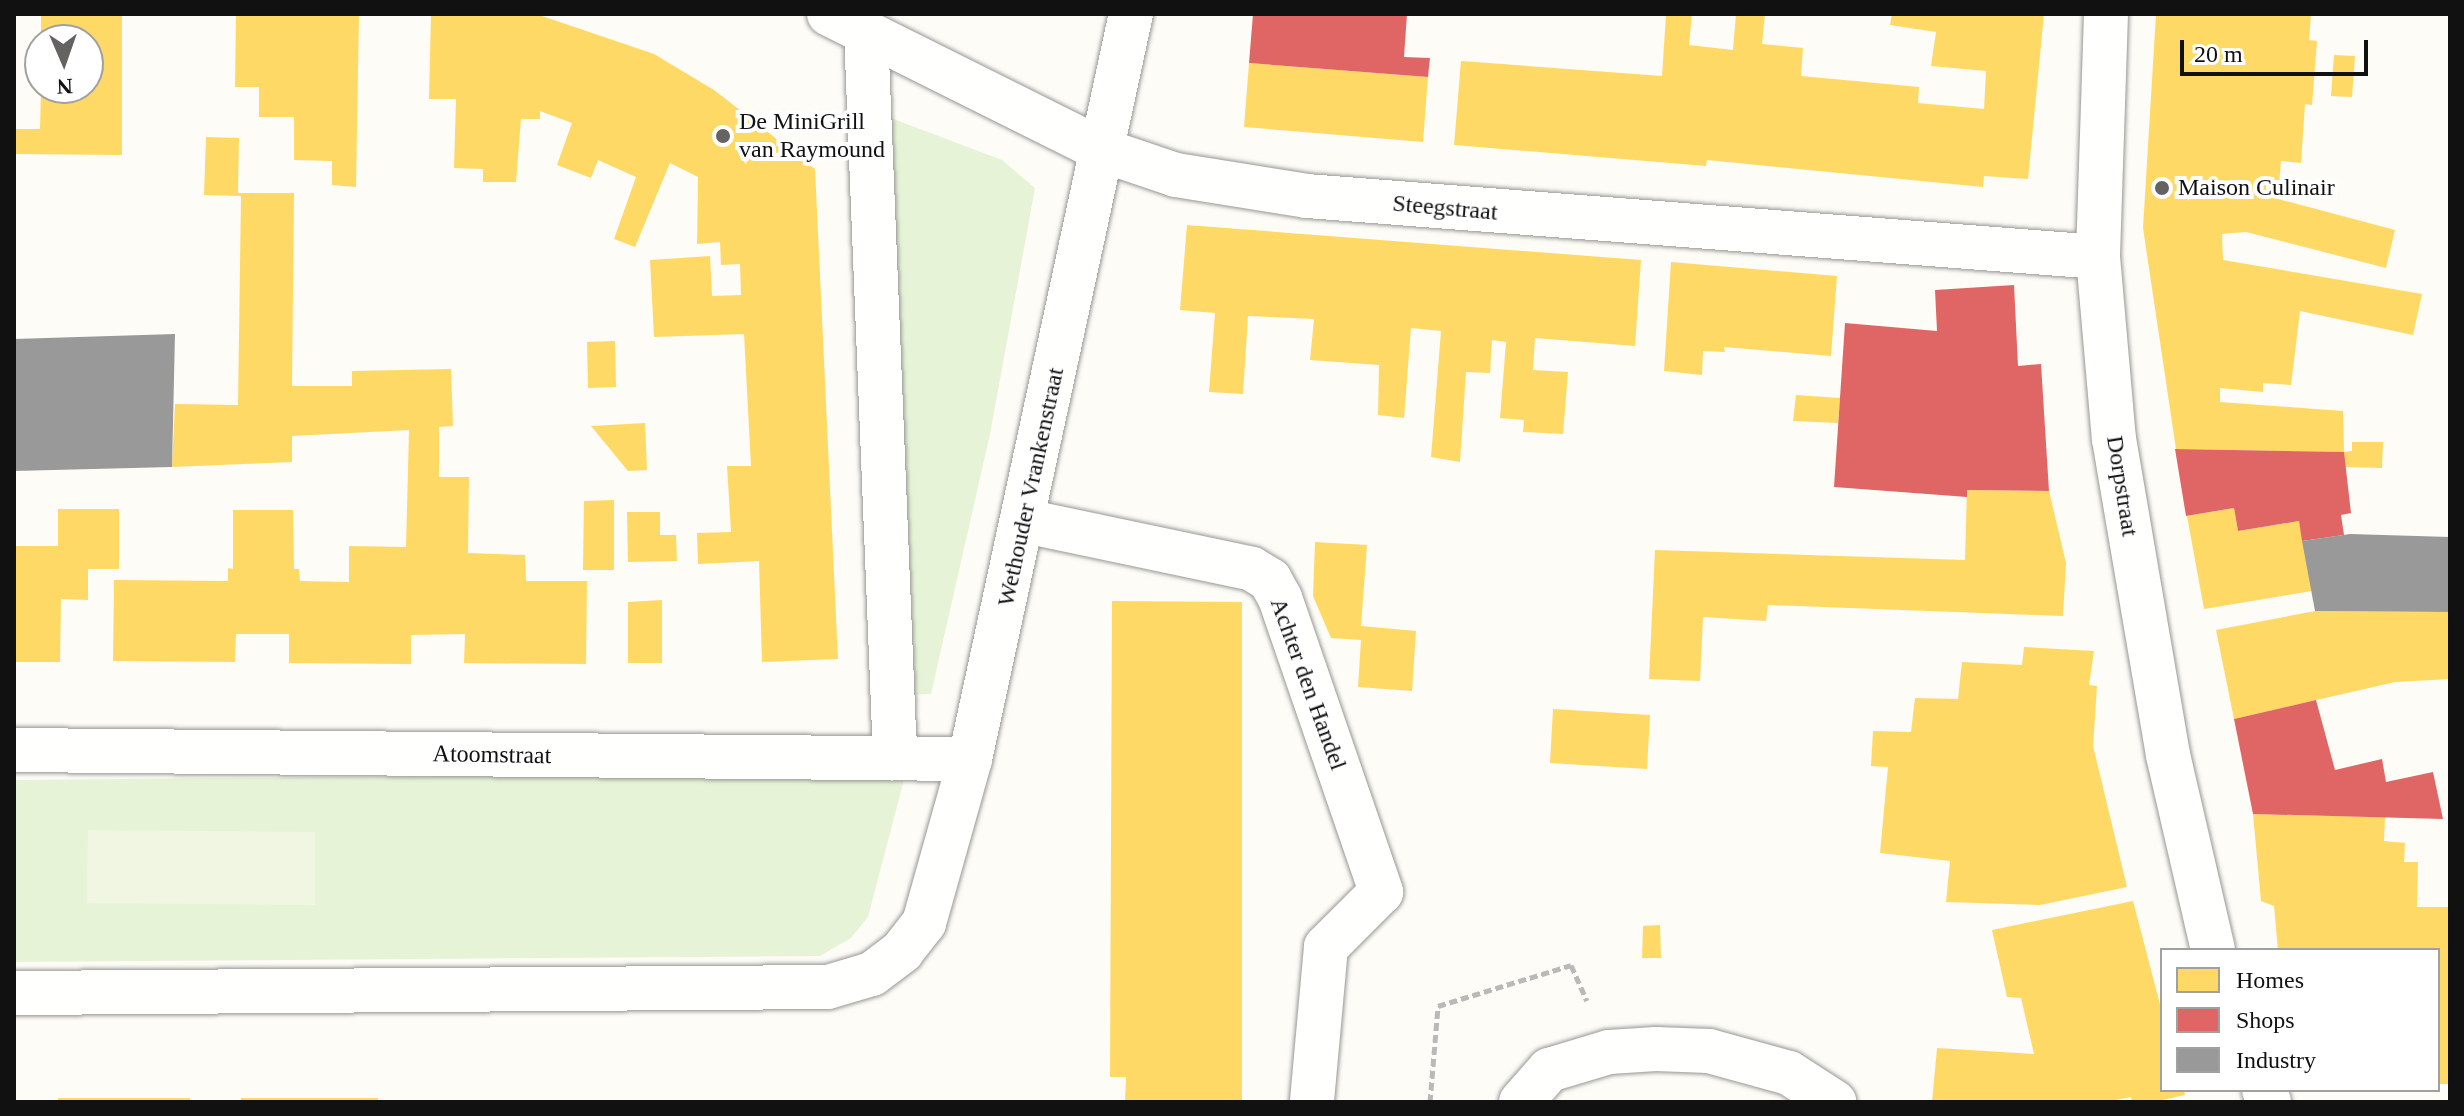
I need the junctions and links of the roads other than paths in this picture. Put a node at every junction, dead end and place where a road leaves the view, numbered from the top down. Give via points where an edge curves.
1 (1131, 14) edge
2 (2106, 14) edge
3 (848, 23) edge
4 (1102, 150) junction
5 (2098, 257) junction
6 (1025, 521) junction
7 (14, 750) edge
8 (895, 758) junction
9 (970, 759) junction
10 (2213, 948) edge
11 (14, 993) edge
12 (1312, 1102) edge
13 (1521, 1102) edge
14 (1834, 1102) edge

1 - 4 street, Wethouder Vrankenstraat
2 - 5 street, Dorpstraat
3 - 4 street, Steegstraat
3 - 8 street
4 - 5 street, Steegstraat via 1176,175 1307,196
4 - 6 street, Wethouder Vrankenstraat
5 - 10 street, Dorpstraat via 2128,526 2168,755
6 - 9 street, Wethouder Vrankenstraat
6 - 12 street, Achter den Handel via 1252,569 1270,580 1381,892 1326,947
7 - 8 street, Atoomstraat
8 - 9 street, Atoomstraat
9 - 11 street, Wethouder Vrankenstraat via 924,923 887,962 828,987
13 - 14 street via 1549,1070 1609,1052 1709,1051 1789,1073

